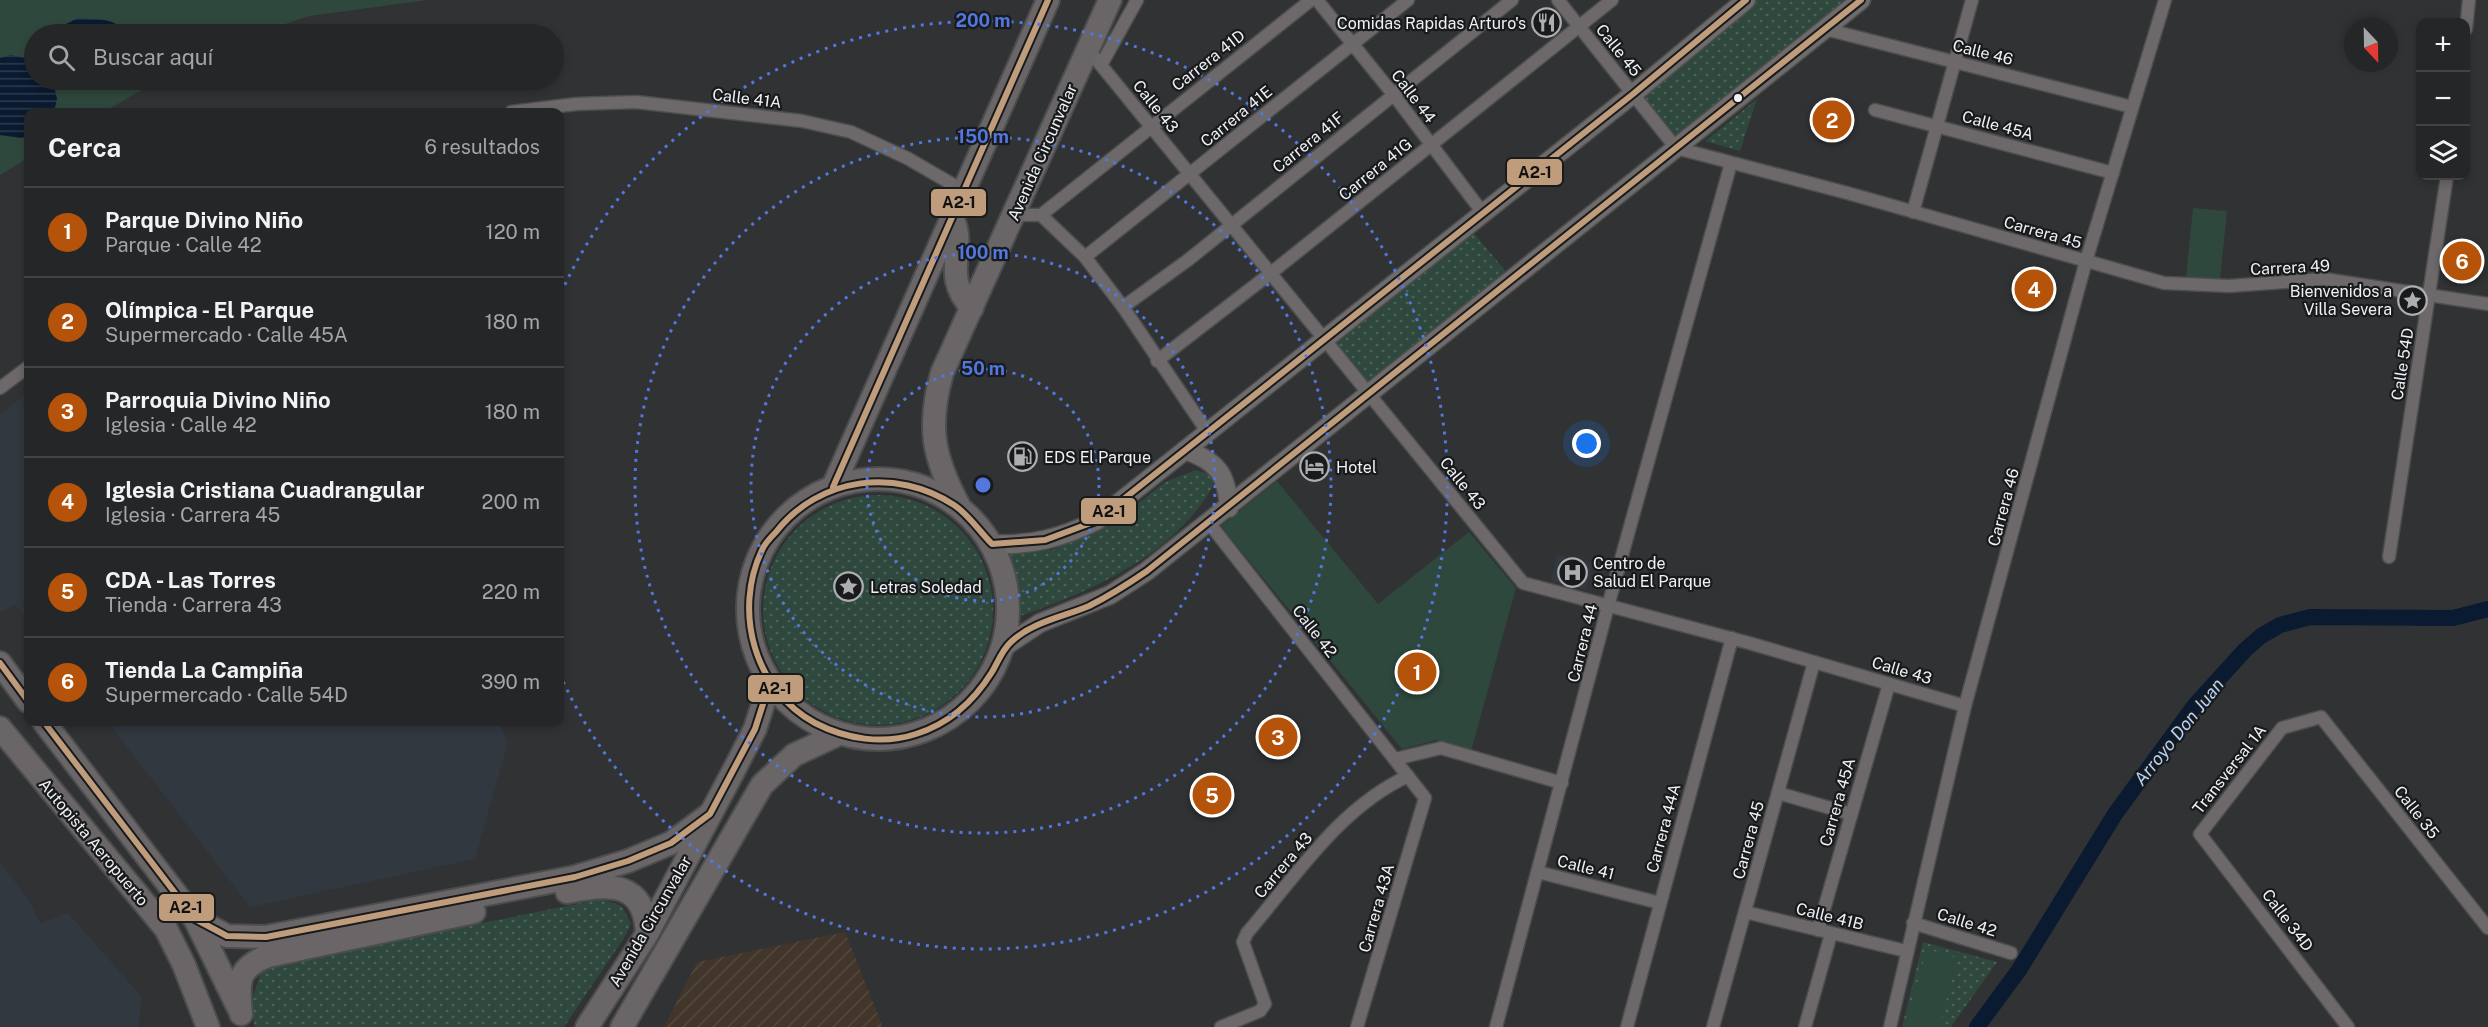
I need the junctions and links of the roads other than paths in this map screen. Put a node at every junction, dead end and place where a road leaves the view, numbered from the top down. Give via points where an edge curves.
1 (1048, 0) edge
2 (1110, 0) edge
3 (1137, 0) edge
4 (1311, 0) edge
5 (1317, 0) edge
6 (1408, 0) edge
7 (1512, 0) edge
8 (1558, 0) edge
9 (1612, 0) edge
10 (1746, 0) edge
11 (1861, 0) edge
12 (1972, 0) edge
13 (2165, 0) edge
14 (2469, 0) edge
15 (2467, 18) edge
16 (1579, 26) junction
17 (1825, 29) junction
18 (1352, 44) junction
19 (1094, 56) junction
20 (1955, 62) junction
21 (1393, 94) junction
22 (1633, 94) junction
23 (2132, 107) junction
24 (544, 108) edge
25 (1875, 110) dead end
26 (1151, 126) junction
27 (1937, 126) junction
28 (1431, 145) junction
29 (1676, 148) junction
30 (1731, 163) junction
31 (2113, 173) junction
32 (1190, 174) junction
33 (2446, 180) edge
34 (964, 191) junction
35 (1913, 212) junction
36 (1482, 213) junction
37 (1015, 215) junction
38 (1041, 215) junction
39 (952, 217) junction
40 (1232, 225) junction
41 (1084, 257) junction
42 (2086, 261) junction
43 (1271, 273) junction
44 (2164, 283) joint
45 (2429, 295) junction
46 (2488, 304) edge
47 (1123, 307) junction
48 (972, 308) junction
49 (1324, 338) junction
50 (1157, 361) junction
51 (24, 370) edge
52 (0, 388) edge
53 (1369, 393) junction
54 (1208, 433) junction
55 (1185, 450) junction
56 (833, 487) junction
57 (960, 507) junction
58 (1229, 508) junction
59 (1209, 524) junction
60 (992, 544) junction
61 (2389, 557) dead end
62 (1608, 606) junction
63 (1732, 638) junction
64 (1004, 647) junction
65 (1814, 662) junction
66 (0, 663) edge
67 (770, 682) junction
68 (1889, 684) junction
69 (24, 696) edge
70 (1965, 706) junction
71 (2321, 717) joint
72 (47, 726) edge
73 (0, 728) edge
74 (839, 734) junction
75 (1395, 759) junction
76 (1408, 776) junction
77 (1562, 783) junction
78 (1778, 793) junction
79 (1425, 798) joint
80 (710, 814) junction
81 (1851, 814) junction
82 (2200, 834) joint
83 (1538, 872) junction
84 (1660, 903) junction
85 (1745, 912) junction
86 (195, 919) junction
87 (1913, 923) junction
88 (2488, 928) edge
89 (1818, 930) junction
90 (647, 934) junction
91 (1831, 934) junction
92 (1906, 951) junction
93 (2011, 953) dead end
94 (243, 1020) edge
95 (208, 1027) edge
96 (587, 1027) edge
97 (622, 1027) edge
98 (1221, 1027) edge
99 (1357, 1027) edge
100 (1496, 1027) edge
101 (1627, 1027) edge
102 (1713, 1027) edge
103 (1805, 1027) edge
104 (1890, 1027) edge
105 (2348, 1027) edge

1 - 34 highway
2 - 19 highway, Avenida Circunvalar
3 - 19 street
4 - 26 street, Carrera 41D
5 - 18 street, Calle 44
6 - 18 street, Carrera 41E
7 - 21 street, Carrera 41F
8 - 16 street, Calle 45
9 - 16 street, Carrera 41G
10 - 22 street
11 - 17 street
12 - 20 street
13 - 23 street, Carrera 46
14 - 15 street
16 - 22 street, Calle 45
16 - 28 street, Carrera 41G
17 - 20 street, Calle 46
17 - 29 street
18 - 21 street, Calle 44
18 - 32 street, Carrera 41E
19 - 26 street, Calle 43
19 - 37 highway, Avenida Circunvalar
20 - 23 street, Calle 46
20 - 27 street
21 - 28 street, Calle 44
21 - 40 street, Carrera 41F
22 - 29 street, Calle 45
22 - 36 street
23 - 31 street, Carrera 46
24 - 34 street, Calle 41A via 636,102 802,121 851,132
25 - 27 street, Calle 45A
26 - 32 street, Calle 43
26 - 38 street, Carrera 41D
27 - 31 street, Calle 45A
27 - 35 street
28 - 36 street, Calle 44
28 - 43 street, Carrera 41G
29 - 30 street, Carrera 45
29 - 53 street
30 - 35 street, Carrera 45
30 - 62 street, Carrera 44
31 - 42 street, Carrera 46
32 - 40 street, Calle 43
32 - 41 street, Carrera 41E
33 - 45 street, Calle 54D
34 - 39 highway
35 - 42 street, Carrera 45
36 - 49 street
37 - 38 street
37 - 48 highway, Avenida Circunvalar
38 - 41 street
39 - 48 highway via 957,236 957,288
39 - 56 highway
40 - 43 street, Calle 43
40 - 47 street, Carrera 41F
41 - 47 street
42 - 44 street, Carrera 45
42 - 70 street, Carrera 46
43 - 49 street, Calle 43
43 - 50 street, Carrera 41G
44 - 45 street, Carrera 49 via 2229,286 2324,279
45 - 46 street, Carrera 49
45 - 61 street, Calle 54D
47 - 50 street
48 - 57 highway, Avenida Circunvalar via 942,373 932,428 944,477
49 - 53 street, Calle 43
49 - 54 street
50 - 54 street
51 - 52 street
53 - 58 street
53 - 62 street, Calle 43 via 1523,583
54 - 55 street
55 - 58 street via 1204,456 1219,470 1228,488
55 - 60 street via 1096,521 1068,535 1019,545
56 - 57 highway via 859,480 912,483 938,492
56 - 67 highway via 807,500 784,519 753,570 748,598 749,628 756,656
57 - 60 highway
58 - 59 street
59 - 64 street via 1110,595 1040,623
59 - 75 street, Calle 42
60 - 64 highway via 1003,568 1008,594 1009,621
62 - 63 street, Calle 43
62 - 77 street, Carrera 44
63 - 65 street, Calle 43
63 - 84 street, Carrera 44A
64 - 74 highway via 979,692 939,724 890,739
65 - 68 street, Calle 43
65 - 78 street, Carrera 45
66 - 69 highway
67 - 74 highway via 800,714
67 - 80 highway, Avenida Circunvalar via 755,729
68 - 70 street, Calle 43
68 - 81 street, Carrera 45A
70 - 87 street, Carrera 46
71 - 82 street, Transversal 1A via 2282,728
71 - 88 street, Calle 35
72 - 86 highway, Autopista Aeropuerto
73 - 95 highway, Autopista Aeropuerto via 166,929
74 - 97 highway, Avenida Circunvalar via 794,755 762,785
75 - 76 street, Calle 42
75 - 77 street via 1441,748
76 - 79 street, Calle 42
76 - 98 street, Carrera 43 via 1347,815 1247,933 1243,942 1265,1004 1260,1011
77 - 83 street, Carrera 44
78 - 81 street
78 - 85 street, Carrera 45
79 - 99 street, Carrera 43A
80 - 86 highway via 671,843 575,877 266,937 227,936
80 - 90 highway, Avenida Circunvalar
81 - 89 street, Carrera 45A
82 - 105 street, Calle 34D
83 - 84 street, Calle 41
83 - 100 street, Carrera 44
84 - 101 street, Carrera 44A
85 - 89 street, Calle 41B
85 - 102 street, Carrera 45
86 - 94 highway, Autopista Aeropuerto
87 - 92 street, Carrera 46
87 - 93 street, Calle 42
89 - 91 street, Calle 41B
90 - 94 highway via 646,912 636,898 616,888 596,886 252,962 243,971 238,987
90 - 96 highway, Avenida Circunvalar
91 - 92 street, Calle 41B
91 - 103 street
92 - 104 street, Carrera 46

